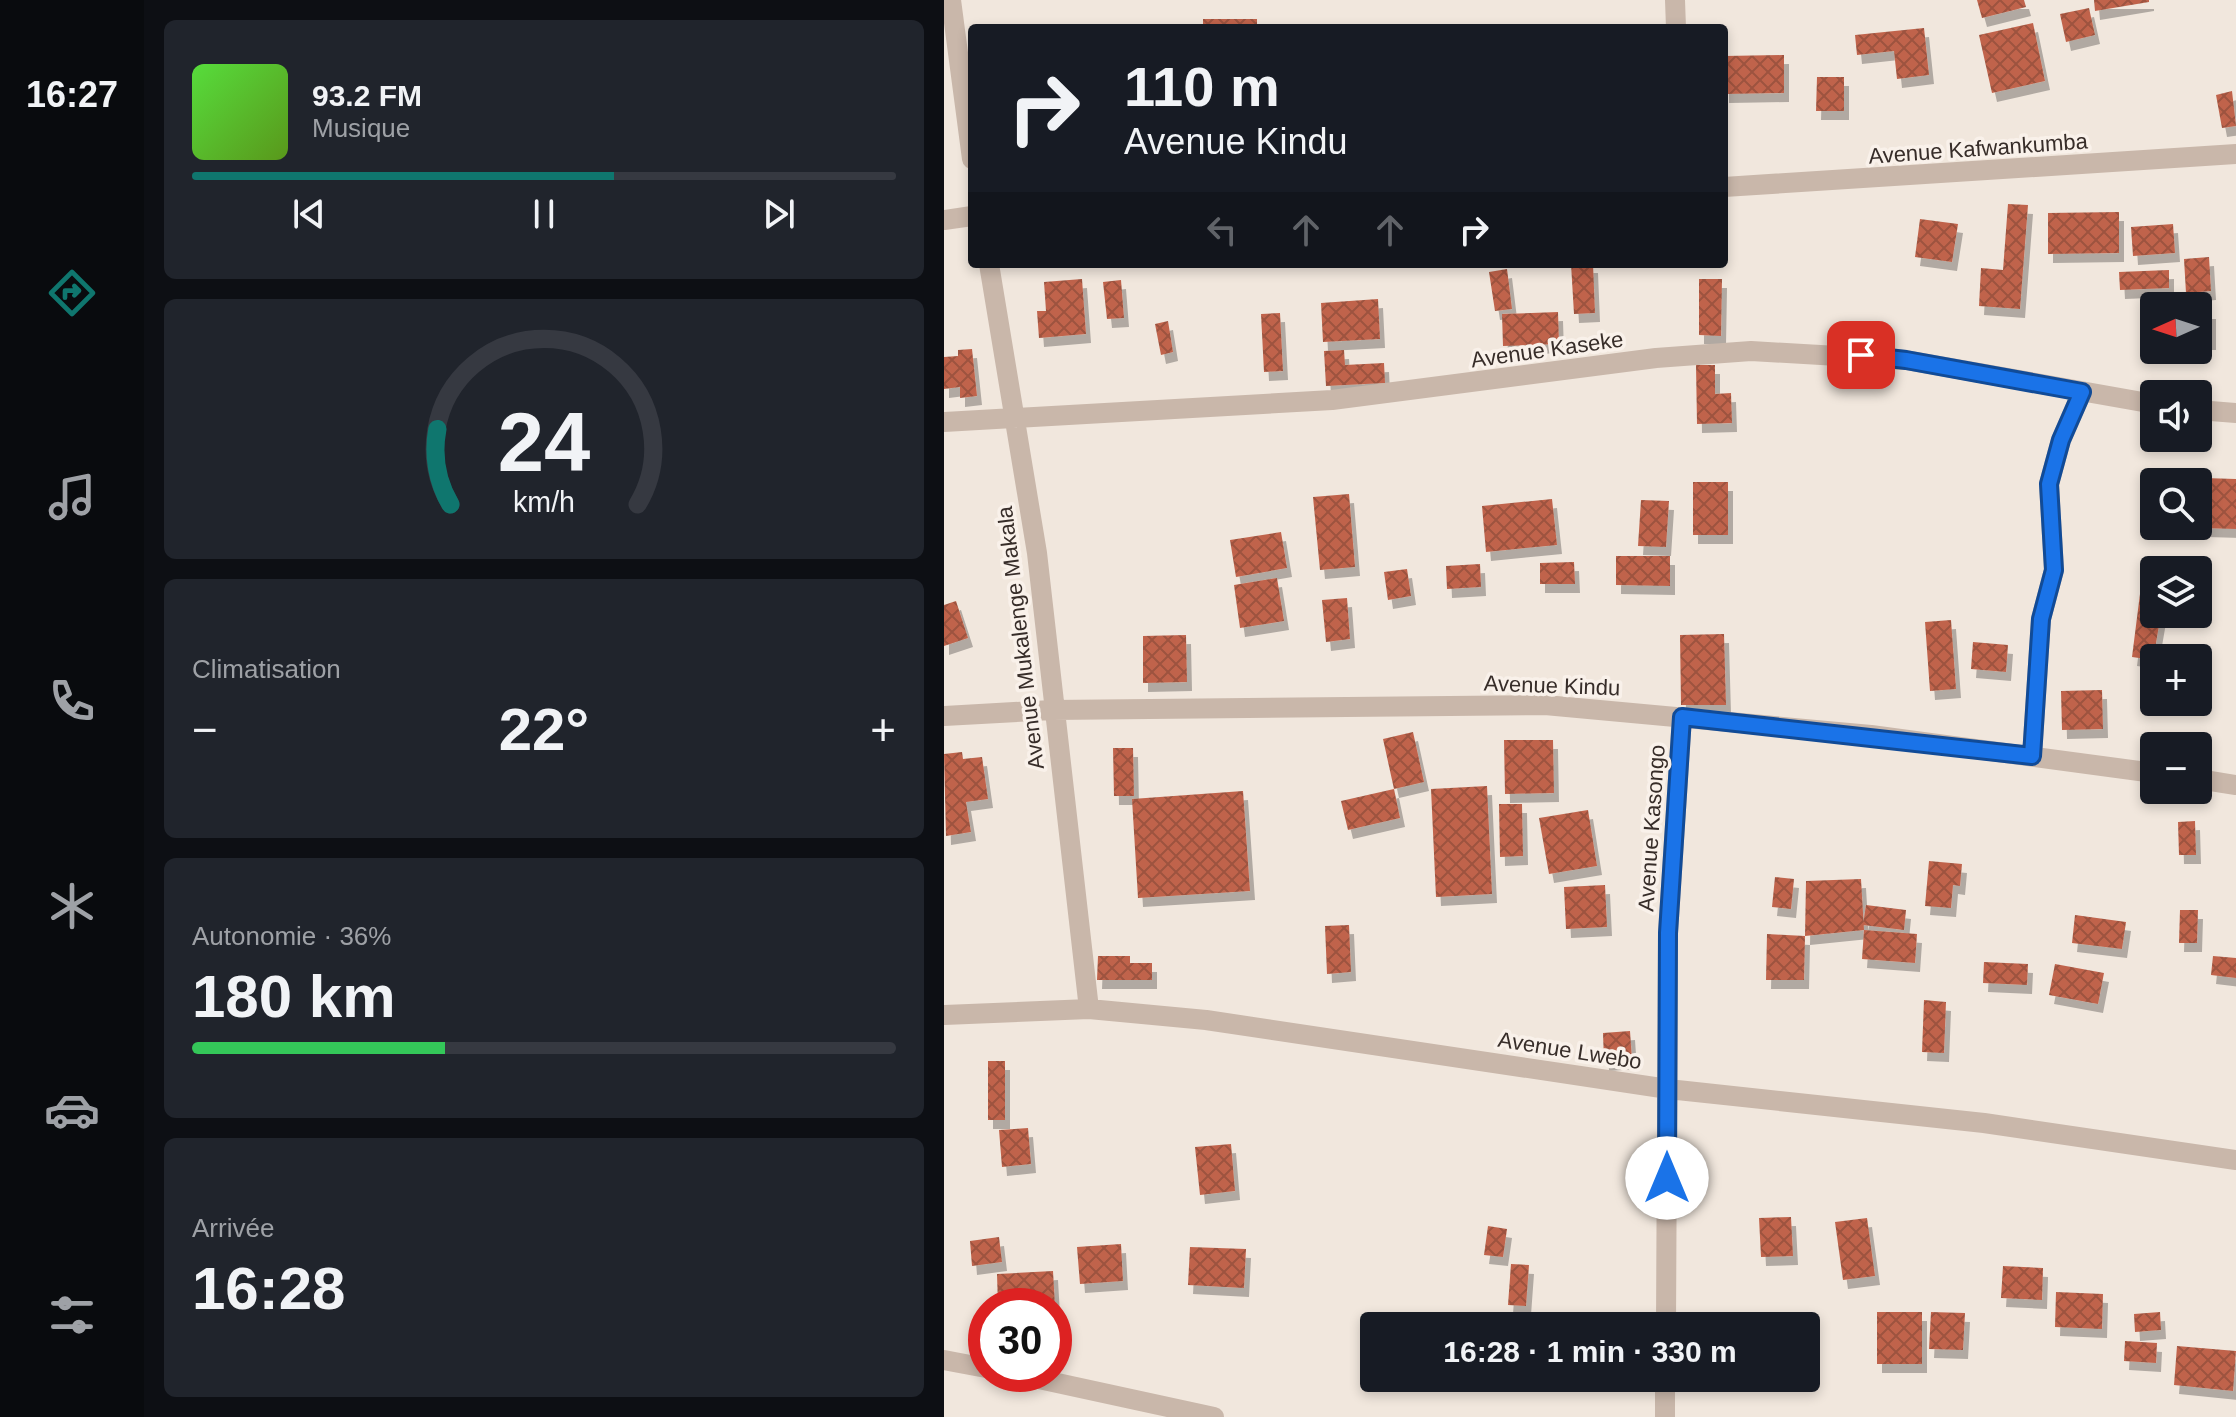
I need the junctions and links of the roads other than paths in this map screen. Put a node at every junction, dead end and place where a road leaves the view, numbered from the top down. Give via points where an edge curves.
1 (951, 0) edge
2 (1675, 0) edge
3 (1676, 24) edge
4 (968, 129) edge
5 (2236, 154) edge
6 (1728, 187) edge
7 (968, 217) edge
8 (944, 220) edge
9 (995, 268) edge
10 (2082, 392) junction
11 (2140, 402) edge
12 (2212, 411) edge
13 (2236, 413) edge
14 (1016, 417) junction
15 (944, 422) edge
16 (1052, 710) junction
17 (944, 716) edge
18 (1682, 717) junction
19 (2032, 756) junction
20 (2140, 771) edge
21 (2212, 781) edge
22 (2236, 785) edge
23 (1089, 1009) junction
24 (944, 1015) edge
25 (1668, 1089) junction
26 (2236, 1160) edge
27 (1666, 1312) edge
28 (944, 1360) edge
29 (968, 1365) edge
30 (1072, 1386) edge
31 (1665, 1392) edge
32 (1214, 1417) edge
33 (1665, 1417) edge

1 - 4 street
2 - 3 street
5 - 6 street, Avenue Kafwankumba
7 - 8 street
9 - 14 street, Avenue Mukalenge Makala
10 - 11 street, Avenue Kaseke
10 - 14 street, Avenue Kaseke via 1906,360 1751,351 1656,358 1332,400
10 - 19 street via 2049,484 2054,570 2041,619
12 - 13 street
14 - 15 street, Avenue Kaseke
14 - 16 street, Avenue Mukalenge Makala via 1037,553
16 - 17 street, Avenue Kindu
16 - 18 street, Avenue Kindu via 1545,705
16 - 23 street, Avenue Mukalenge Makala
18 - 19 street, Avenue Kindu
18 - 25 street, Avenue Kasongo via 1668,933
19 - 20 street, Avenue Kindu
21 - 22 street
23 - 24 street, Avenue Lwebo
23 - 25 street, Avenue Lwebo via 1206,1020
25 - 26 street, Avenue Lwebo via 1984,1123
25 - 27 street, Avenue Kasongo
28 - 29 street
30 - 32 street
31 - 33 street

